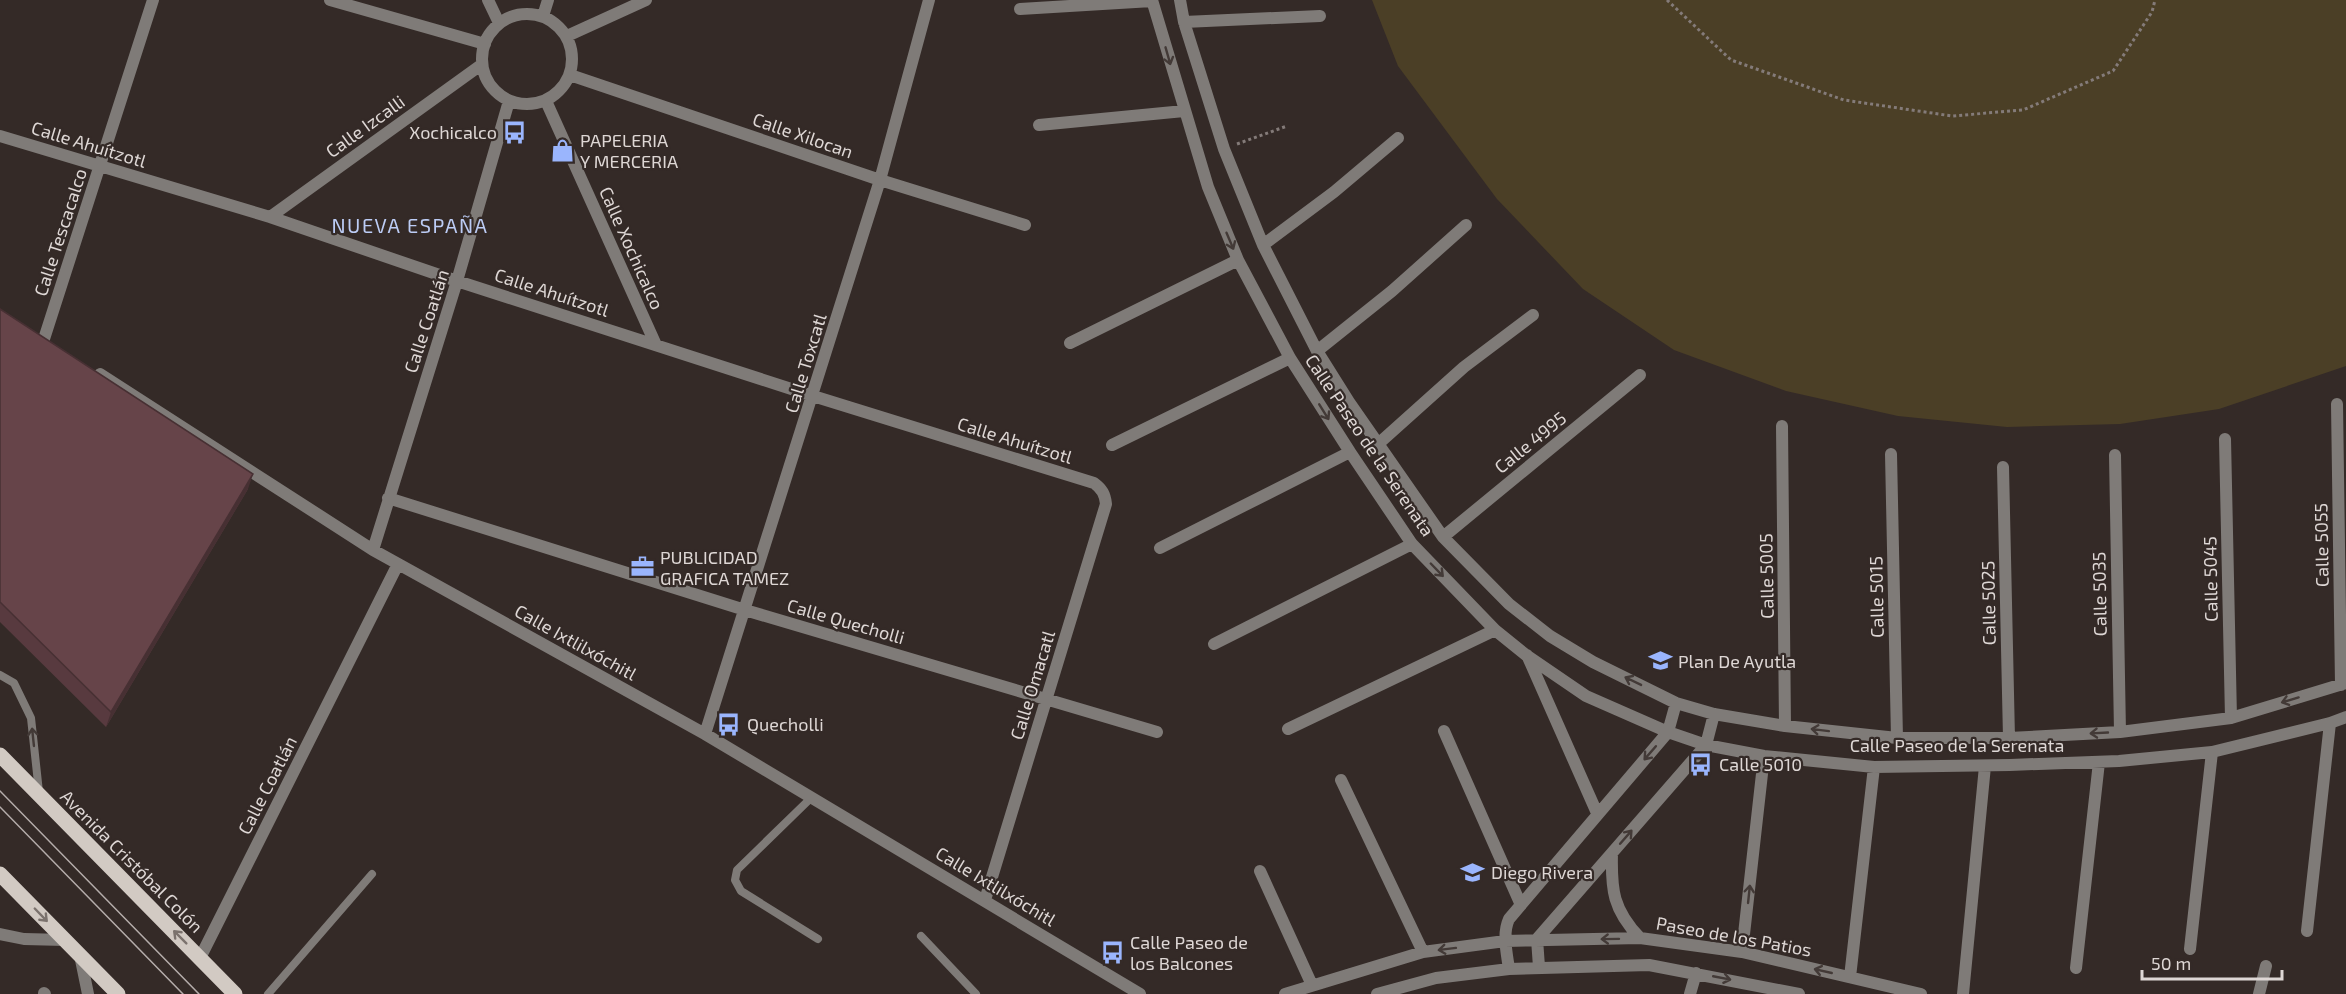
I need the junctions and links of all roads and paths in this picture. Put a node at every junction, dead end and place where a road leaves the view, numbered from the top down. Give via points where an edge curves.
1 (153, 0) edge
2 (330, 0) edge
3 (488, 0) edge
4 (548, 0) edge
5 (646, 0) edge
6 (929, 0) edge
7 (1180, 0) edge
8 (1668, 0) edge
9 (2155, 0) edge
10 (1152, 1) edge
11 (1020, 9) dead end
12 (543, 16) junction
13 (1320, 16) dead end
14 (1184, 22) junction
15 (499, 23) junction
16 (567, 36) junction
17 (484, 44) junction
18 (481, 64) junction
19 (570, 75) junction
20 (509, 101) junction
21 (546, 101) junction
22 (1184, 111) junction
23 (1039, 125) dead end
24 (1287, 126) dead end
25 (0, 136) edge
26 (1398, 138) dead end
27 (1224, 149) junction
28 (100, 167) junction
29 (880, 180) junction
30 (270, 217) junction
31 (1025, 225) dead end
32 (1466, 225) dead end
33 (1263, 245) junction
34 (1238, 260) junction
35 (458, 281) junction
36 (1533, 315) dead end
37 (44, 339) edge
38 (1070, 343) dead end
39 (656, 345) junction
40 (1317, 351) junction
41 (1290, 358) junction
42 (93, 370) edge
43 (1640, 375) dead end
44 (813, 396) junction
45 (2337, 404) dead end
46 (1782, 426) dead end
47 (2225, 439) dead end
48 (1112, 445) dead end
49 (1377, 445) junction
50 (1350, 452) junction
51 (1891, 454) dead end
52 (2115, 455) dead end
53 (2002, 467) dead end
54 (1094, 483) joint
55 (388, 498) junction
56 (1443, 537) junction
57 (1412, 544) junction
58 (1160, 548) dead end
59 (372, 550) junction
60 (398, 564) junction
61 (745, 610) junction
62 (1495, 630) junction
63 (1214, 644) dead end
64 (1527, 655) junction
65 (0, 675) edge
66 (2343, 684) edge
67 (1046, 699) junction
68 (1676, 703) junction
69 (1714, 714) junction
70 (2346, 717) edge
71 (2231, 718) junction
72 (2330, 723) junction
73 (1785, 726) junction
74 (1288, 729) dead end
75 (1444, 731) dead end
76 (1157, 732) dead end
77 (1668, 732) junction
78 (2120, 732) junction
79 (705, 734) junction
80 (1897, 738) junction
81 (2009, 738) junction
82 (1706, 745) junction
83 (2212, 752) junction
84 (0, 756) edge
85 (1764, 756) junction
86 (2099, 762) junction
87 (1985, 766) junction
88 (1874, 767) junction
89 (1341, 780) dead end
90 (39, 795) junction
91 (812, 797) junction
92 (1597, 813) junction
93 (1612, 853) junction
94 (1260, 871) dead end
95 (0, 874) edge
96 (372, 874) dead end
97 (985, 900) junction
98 (1521, 905) junction
99 (2307, 931) dead end
100 (0, 934) edge
101 (921, 936) dead end
102 (1640, 938) junction
103 (818, 939) dead end
104 (1537, 939) junction
105 (65, 940) junction
106 (1505, 941) junction
107 (2190, 949) dead end
108 (1423, 952) junction
109 (1742, 952) junction
110 (80, 955) junction
111 (200, 958) junction
112 (2266, 966) dead end
113 (1539, 967) junction
114 (2076, 968) dead end
115 (1509, 969) junction
116 (1696, 973) junction
117 (1850, 977) junction
118 (1312, 985) junction
119 (88, 994) edge
120 (118, 994) edge
121 (235, 994) edge
122 (268, 994) edge
123 (976, 994) edge
124 (1140, 994) edge
125 (1285, 994) edge
126 (1377, 994) edge
127 (1690, 994) edge
128 (1799, 994) edge
129 (1921, 994) edge
130 (1963, 994) edge
131 (2259, 994) edge

1 - 28 street, Calle Tescacalco
2 - 17 street
3 - 15 street
4 - 12 street
5 - 16 street
6 - 29 street, Calle Toxcatl
7 - 14 street, Calle Paseo de la Serenata
8 - 9 path via 1731,60 1844,100 1952,116 2023,110 2113,71 2152,12
10 - 11 street
10 -> 22 street, Calle Paseo de la Serenata
12 - 15 street via 517,15
12 - 16 street
13 - 14 street
14 - 27 street, Calle Paseo de la Serenata
15 - 17 street
16 - 19 street via 572,52
17 - 18 street
18 - 20 street via 489,84
18 - 30 street, Calle Izcalli
19 - 21 street via 561,90
19 - 29 street, Calle Xilocan
20 - 21 street via 525,105
20 - 35 street, Calle Coatlán
21 - 39 street, Calle Xochicalco
22 - 23 street
22 -> 34 street, Calle Paseo de la Serenata via 1208,187
24 - 27 path
25 - 28 street, Calle Ahuítzotl
26 - 33 street
27 - 33 street, Calle Paseo de la Serenata
28 - 30 street, Calle Ahuítzotl
28 - 37 street, Calle Tescacalco
29 - 31 street, Calle Xilocan
29 - 44 street, Calle Toxcatl
30 - 35 street, Calle Ahuítzotl
32 - 40 street
33 - 40 street, Calle Paseo de la Serenata
34 - 38 street
34 - 41 street, Calle Paseo de la Serenata
35 - 39 street, Calle Ahuítzotl
35 - 55 street, Calle Coatlán
36 - 49 street via 1464,367
39 - 44 street, Calle Ahuítzotl
40 - 49 street, Calle Paseo de la Serenata
41 - 48 street
41 -> 50 street, Calle Paseo de la Serenata
42 - 59 street, Calle Ixtlilxóchitl
43 - 56 street, Calle 4995
44 - 54 street, Calle Ahuítzotl
44 - 61 street, Calle Toxcatl
45 - 66 street, Calle 5055
46 - 73 street, Calle 5005
47 - 71 street, Calle 5045
49 - 56 street, Calle Paseo de la Serenata
50 - 57 street, Calle Paseo de la Serenata
50 - 58 street
51 - 80 street, Calle 5015
52 - 78 street, Calle 5035
53 - 81 street, Calle 5025
54 - 67 street, Calle Omacatl via 1103,492 1106,504
55 - 59 street, Calle Coatlán
55 - 61 street, Calle Quecholli
68 -> 56 street, Calle Paseo de la Serenata via 1550,636 1509,604
57 -> 62 street, Calle Paseo de la Serenata
57 - 63 street
59 - 60 street, Calle Ixtlilxóchitl
60 - 79 street, Calle Ixtlilxóchitl
60 - 111 street, Calle Coatlán
61 - 67 street, Calle Quecholli
61 - 79 street, Calle Toxcatl
62 - 64 street, Calle Paseo de la Serenata
62 - 74 street
64 - 77 street, Calle Paseo de la Serenata via 1586,696
64 - 92 street
90 -> 65 lane via 31,718 14,683
66 -> 71 street, Calle Paseo de la Serenata
67 - 76 street, Calle Quecholli
67 - 97 street, Calle Omacatl
68 - 69 street, Calle Paseo de la Serenata
68 - 77 street
69 - 73 street, Calle Paseo de la Serenata
69 - 82 street
70 - 72 street, Calle Paseo de la Serenata
71 - 78 street, Calle Paseo de la Serenata
72 - 83 street, Calle Paseo de la Serenata
72 - 99 street
80 -> 73 street, Calle Paseo de la Serenata
75 - 98 street
77 - 82 street, Calle Paseo de la Serenata
77 -> 92 street
78 -> 81 street, Calle Paseo de la Serenata
79 - 91 street, Calle Ixtlilxóchitl
80 - 81 street, Calle Paseo de la Serenata
82 - 85 street, Calle Paseo de la Serenata
93 -> 82 street
83 - 86 street, Calle Paseo de la Serenata
83 - 107 street
84 - 90 main road, Avenida Cristóbal Colón
85 - 88 street, Calle Paseo de la Serenata
109 -> 85 street
86 - 87 street, Calle Paseo de la Serenata
86 - 114 street
87 - 88 street, Calle Paseo de la Serenata
87 - 130 street
88 - 117 street
89 - 108 street
111 -> 90 main road, Avenida Cristóbal Colón
91 - 97 street, Calle Ixtlilxóchitl
91 - 103 lane via 737,870 735,880 741,891
92 - 98 street
93 - 102 street via 1613,895 1624,920
93 - 104 street
94 - 118 street
95 -> 105 main road
96 - 122 lane
97 - 124 street, Calle Ixtlilxóchitl
98 - 106 street via 1506,925
100 - 105 street
101 - 123 lane
102 -> 104 street, Paseo de los Patios
102 - 109 street, Paseo de los Patios
104 - 106 street, Paseo de los Patios
104 - 113 street
105 - 110 main road
106 -> 108 street, Paseo de los Patios
106 - 115 street
108 - 118 street, Paseo de los Patios
117 -> 109 street, Paseo de los Patios
110 - 119 street
110 - 120 main road
111 - 121 main road, Avenida Cristóbal Colón
112 - 131 street
113 - 115 street
113 - 116 street via 1649,965
115 - 126 street via 1436,978
116 - 127 street
116 -> 128 street
117 - 129 street, Paseo de los Patios
118 - 125 street, Paseo de los Patios

